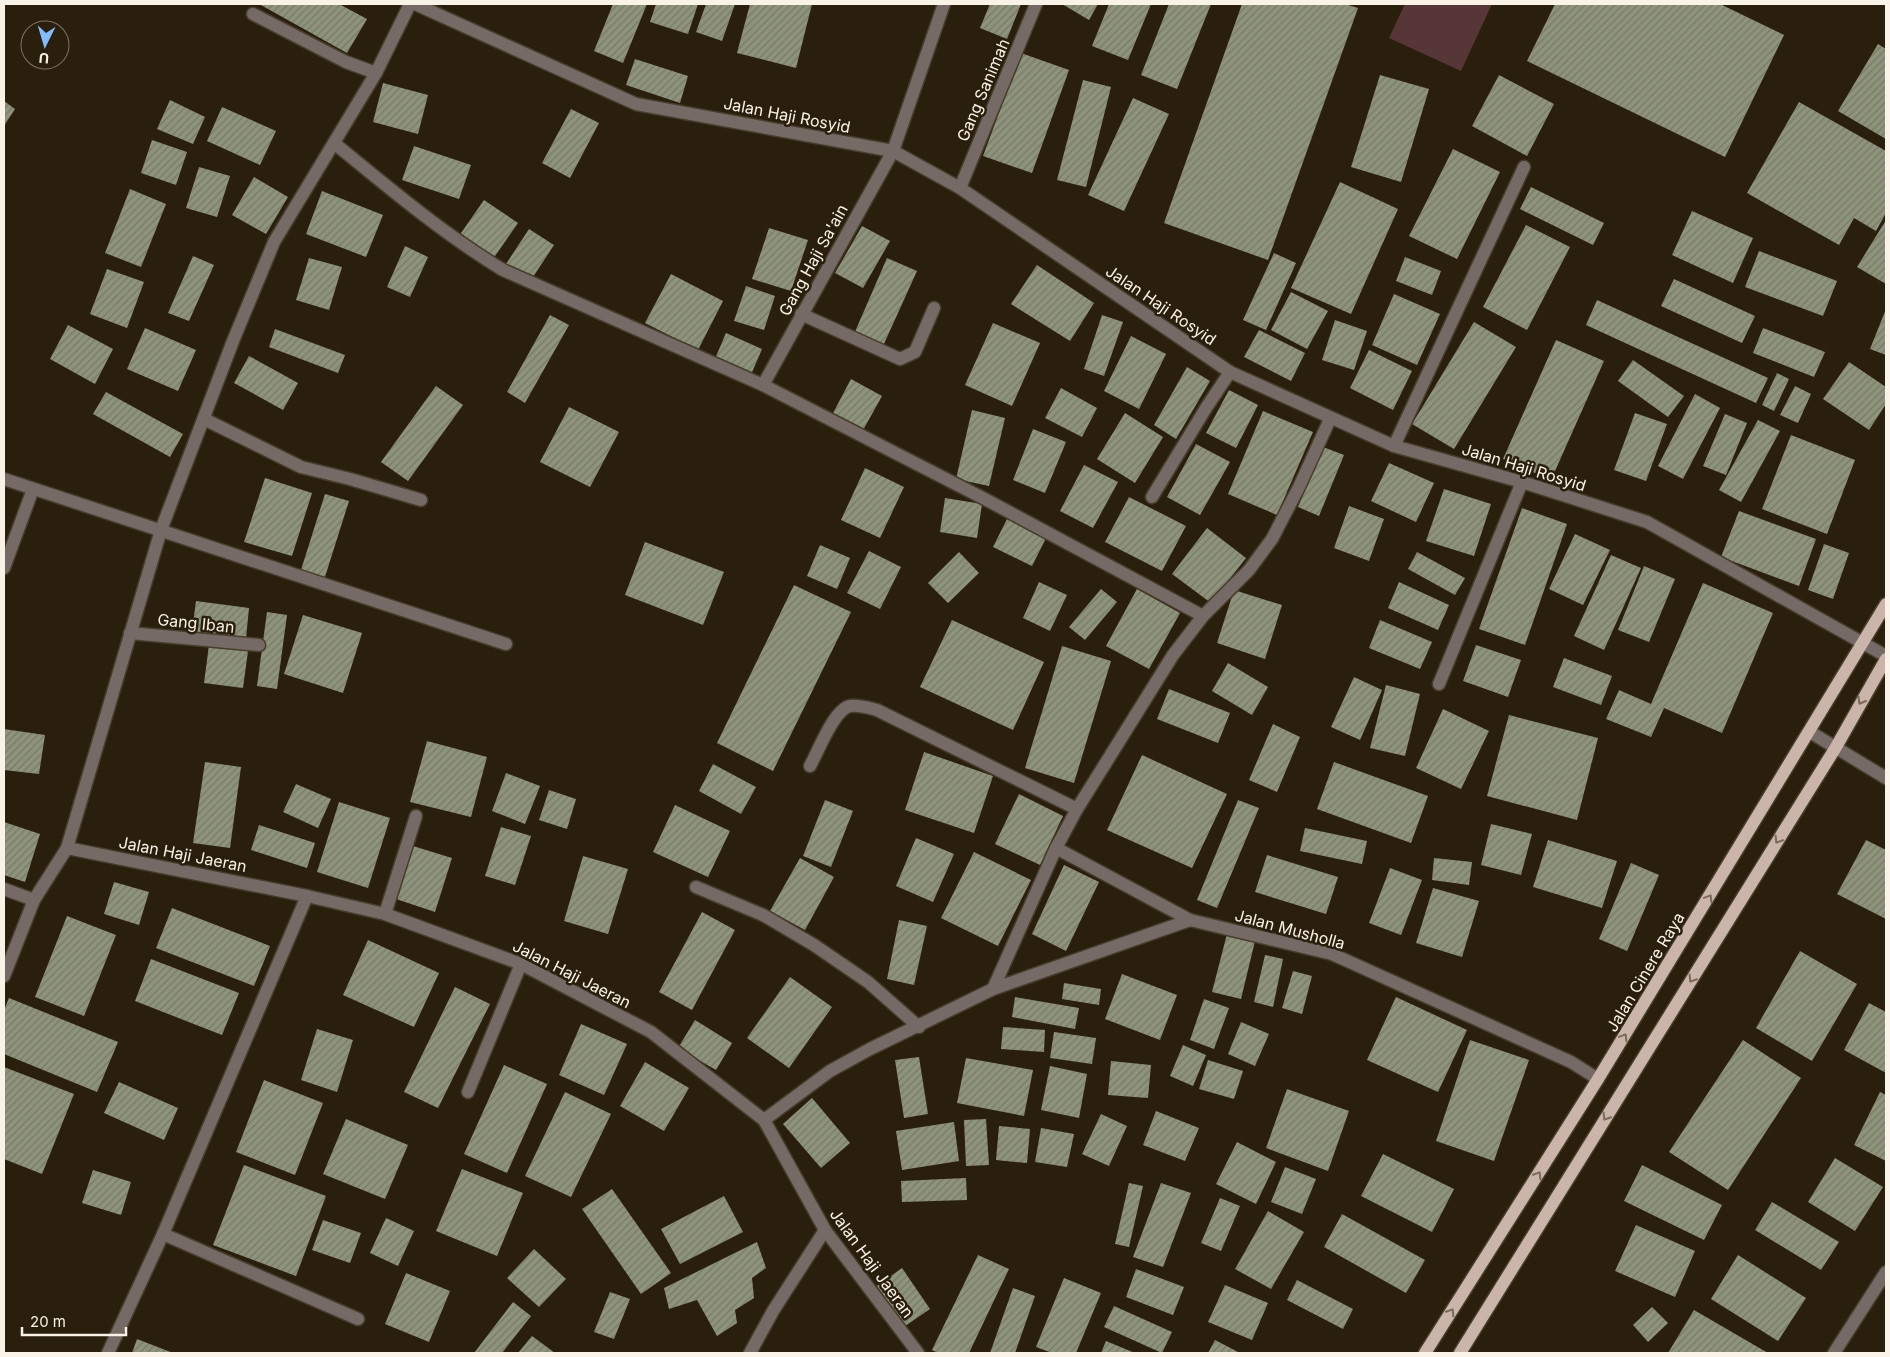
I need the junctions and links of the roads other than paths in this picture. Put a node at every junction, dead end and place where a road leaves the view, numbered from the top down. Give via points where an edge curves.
1 (410, 4) edge
2 (415, 4) edge
3 (944, 4) edge
4 (1036, 4) edge
5 (253, 14) dead end
6 (376, 73) junction
7 (334, 143) junction
8 (893, 152) junction
9 (1524, 167) dead end
10 (960, 188) junction
11 (934, 308) dead end
12 (801, 314) junction
13 (1230, 372) junction
14 (763, 386) junction
15 (1330, 419) junction
16 (204, 420) junction
17 (1394, 446) junction
18 (4, 479) edge
19 (1522, 482) junction
20 (33, 489) junction
21 (1152, 497) dead end
22 (421, 500) dead end
23 (161, 530) junction
24 (4, 568) edge
25 (1886, 604) edge
26 (1202, 616) junction
27 (130, 632) junction
28 (1863, 642) junction
29 (506, 644) dead end
30 (259, 645) dead end
31 (1886, 658) edge
32 (1881, 678) edge
33 (1439, 684) dead end
34 (1810, 732) junction
35 (1836, 747) junction
36 (810, 766) dead end
37 (1886, 778) edge
38 (1077, 809) junction
39 (416, 816) dead end
40 (67, 848) junction
41 (1056, 848) junction
42 (696, 887) dead end
43 (4, 890) edge
44 (307, 896) junction
45 (34, 900) junction
46 (385, 914) junction
47 (1190, 920) junction
48 (521, 964) junction
49 (4, 976) edge
50 (993, 989) junction
51 (919, 1026) junction
52 (1598, 1078) junction
53 (468, 1092) dead end
54 (764, 1120) junction
55 (825, 1230) junction
56 (163, 1234) junction
57 (1885, 1278) edge
58 (358, 1319) dead end
59 (108, 1353) edge
60 (750, 1353) edge
61 (918, 1353) edge
62 (1425, 1353) edge
63 (1460, 1353) edge
64 (1834, 1353) edge

1 - 6 street
2 - 8 street, Jalan Haji Rosyid via 636,104
3 - 8 street, Gang Haji Sa'ain
4 - 10 street, Gang Sanimah
5 - 6 street via 346,62
6 - 7 street
7 - 14 street via 420,214 503,270
7 - 16 street via 274,242
8 - 10 street, Jalan Haji Rosyid
8 - 12 street, Gang Haji Sa'ain
9 - 17 street
10 - 13 street, Jalan Haji Rosyid
11 - 12 street via 915,352 900,359
12 - 14 street, Gang Haji Sa'ain
13 - 15 street, Jalan Haji Rosyid
13 - 21 street
14 - 26 street via 984,498
15 - 17 street, Jalan Haji Rosyid
15 - 26 street via 1272,540 1249,570
16 - 22 street via 301,467
16 - 23 street
17 - 19 street, Jalan Haji Rosyid
18 - 20 street
19 - 28 street, Jalan Haji Rosyid via 1647,522
19 - 33 street
20 - 23 street
20 - 24 street
23 - 27 street
23 - 29 street
25 - 28 main road, Jalan Cinere Raya
26 - 38 street via 1173,655
27 - 30 street, Gang Iban
27 - 40 street
28 - 31 street, Jalan Haji Rosyid
28 - 34 main road, Jalan Cinere Raya
31 - 32 main road
32 -> 35 main road
34 - 35 street
52 -> 34 main road, Jalan Cinere Raya
35 - 37 street
35 -> 63 main road
36 - 38 street via 838,712 849,706 864,707 877,710
38 - 41 street
39 - 46 street
40 - 44 street, Jalan Haji Jaeran
40 - 45 street
41 - 47 street, Jalan Musholla
41 - 50 street
42 - 51 street via 762,915 814,945 868,982
43 - 45 street
44 - 46 street, Jalan Haji Jaeran
44 - 56 street
45 - 49 street
46 - 48 street, Jalan Haji Jaeran
47 - 50 street
47 - 52 street, Jalan Musholla via 1332,954 1570,1062
48 - 53 street
48 - 54 street, Jalan Haji Jaeran via 651,1032
50 - 51 street
51 - 54 street via 830,1071
62 -> 52 main road, Jalan Cinere Raya
54 - 55 street, Jalan Haji Jaeran
55 - 60 street
55 - 61 street, Jalan Haji Jaeran
56 - 58 street
56 - 59 street
57 - 64 street

